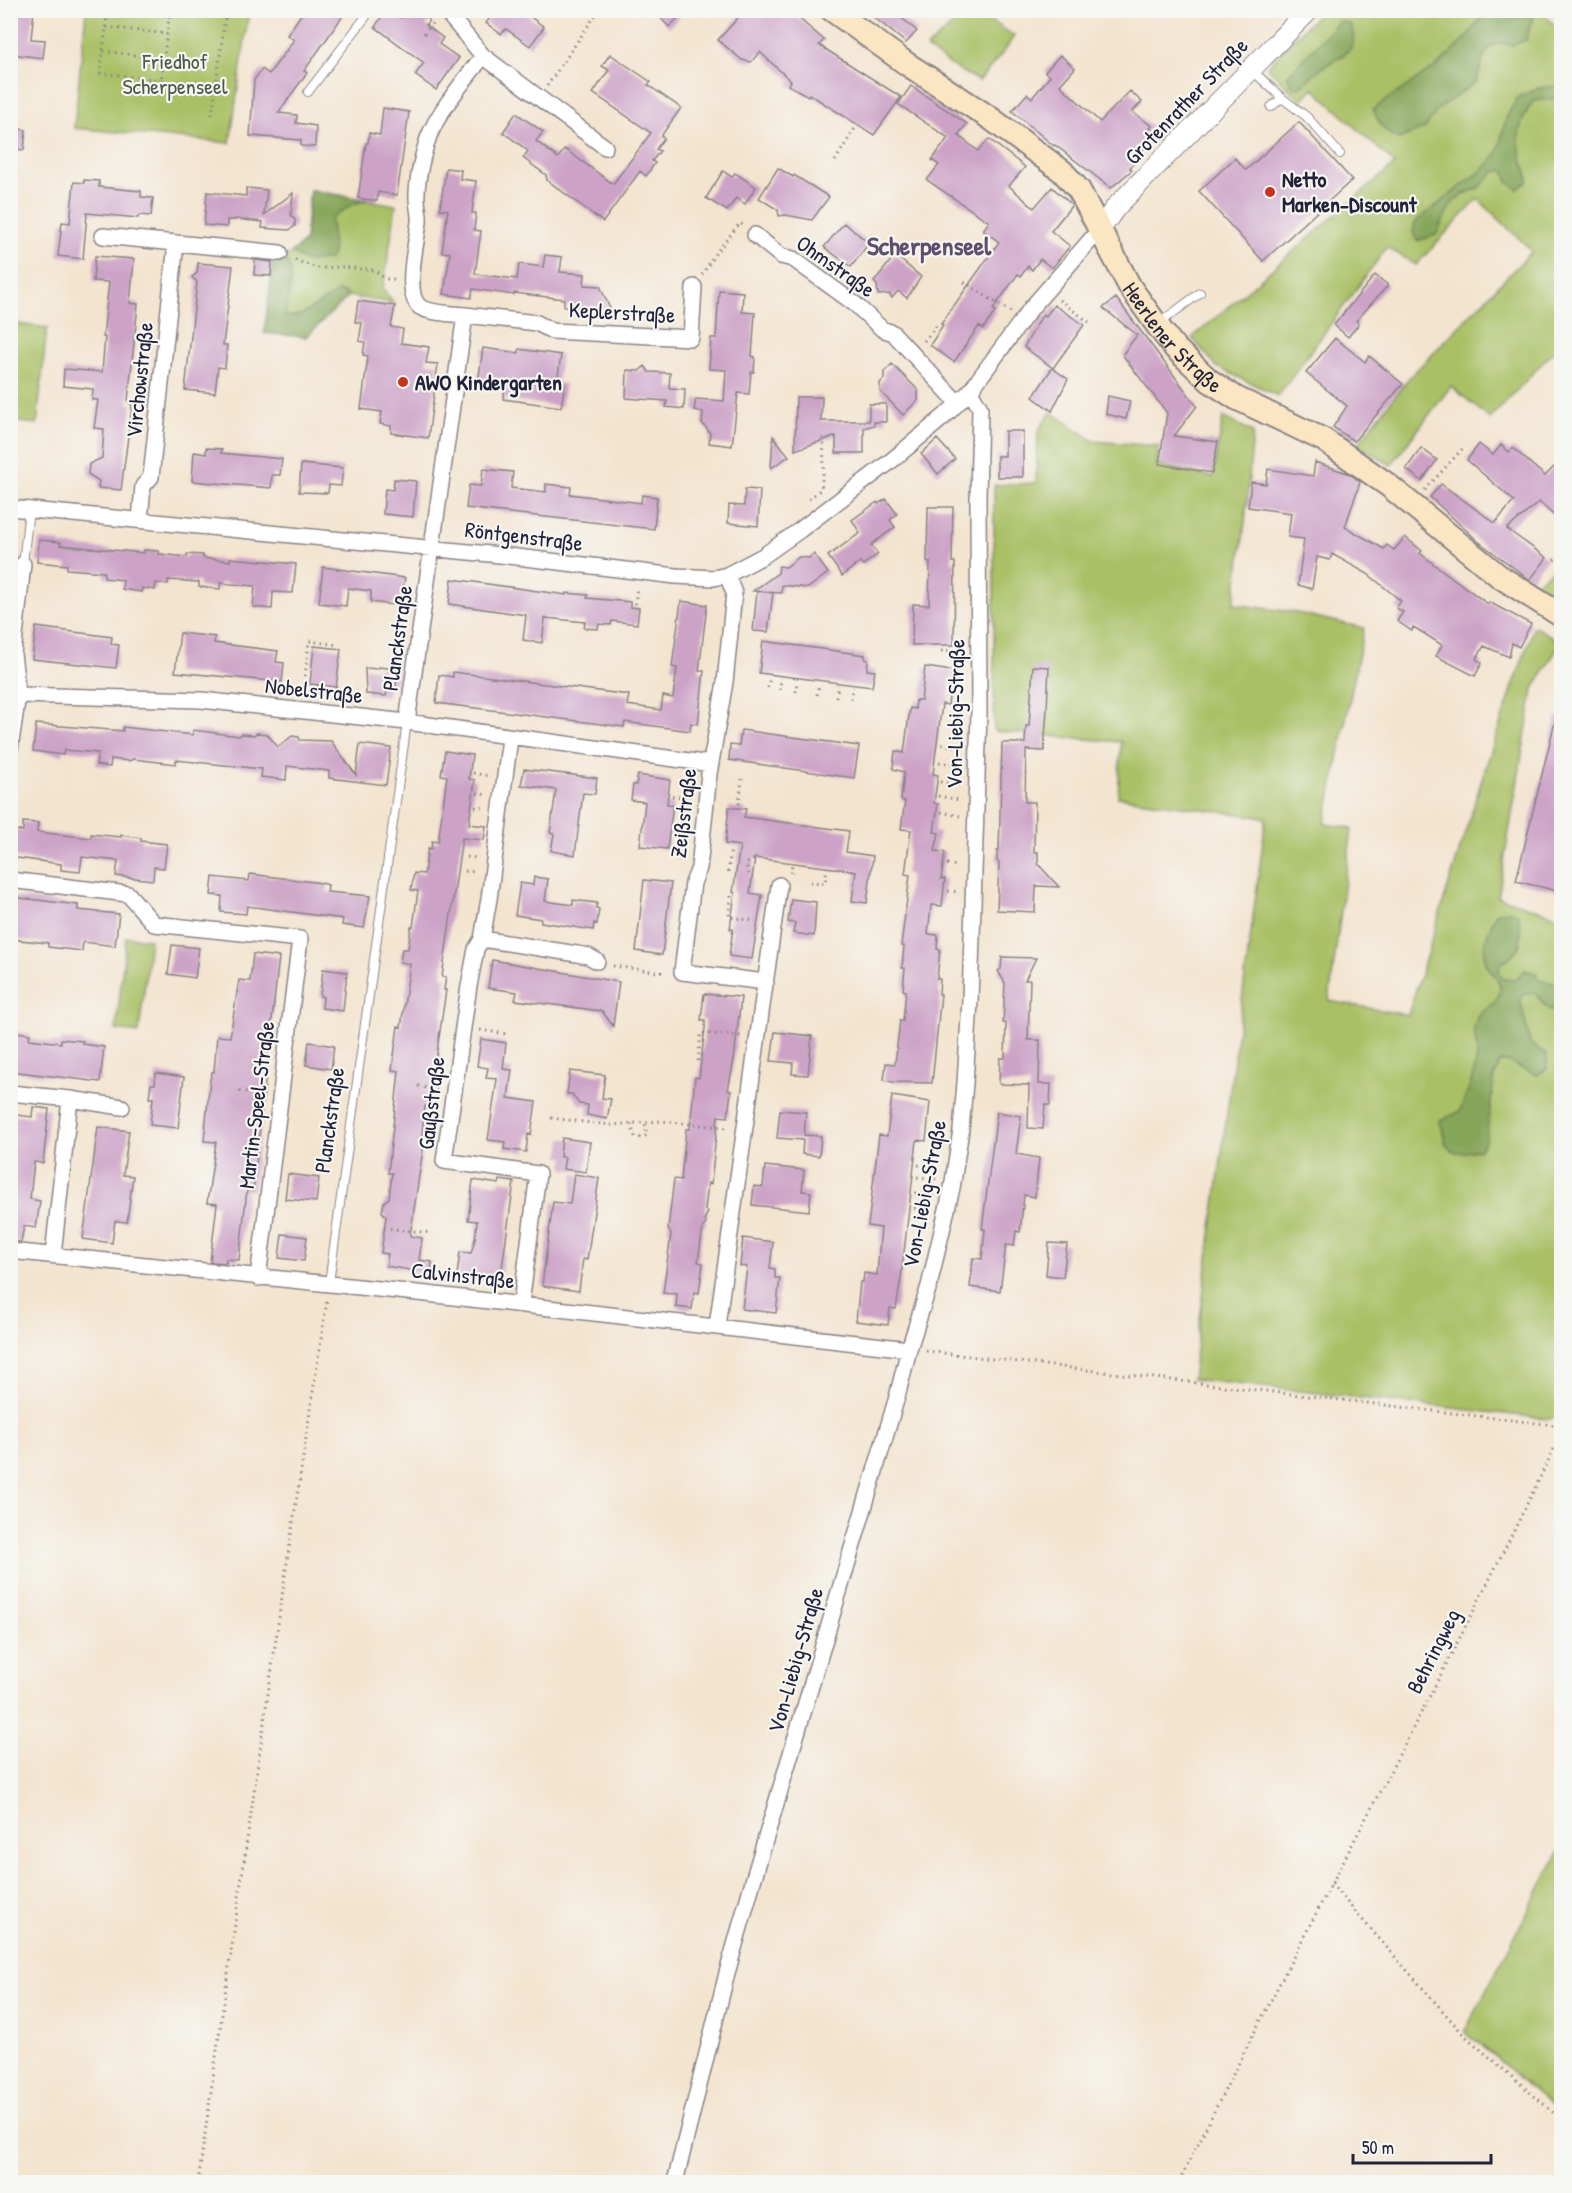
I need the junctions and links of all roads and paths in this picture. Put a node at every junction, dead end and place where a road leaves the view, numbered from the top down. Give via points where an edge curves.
1 (107, 10) edge
2 (170, 10) edge
3 (178, 10) edge
4 (226, 10) edge
5 (371, 10) edge
6 (445, 10) edge
7 (599, 10) edge
8 (832, 10) edge
9 (1309, 10) edge
10 (225, 17) junction
11 (106, 27) junction
12 (167, 34) junction
13 (103, 51) junction
14 (483, 56) junction
15 (163, 59) junction
16 (1251, 69) junction
17 (161, 80) junction
18 (215, 89) junction
19 (308, 92) dead end
20 (539, 98) junction
21 (1282, 98) junction
22 (1271, 107) dead end
23 (212, 115) dead end
24 (857, 125) dead end
25 (605, 147) dead end
26 (1340, 154) dead end
27 (835, 160) dead end
28 (1101, 228) junction
29 (755, 235) joint
30 (103, 236) dead end
31 (176, 243) junction
32 (280, 253) joint
33 (412, 279) junction
34 (964, 282) dead end
35 (694, 287) joint
36 (1046, 291) junction
37 (1200, 293) dead end
38 (465, 315) junction
39 (1022, 319) junction
40 (1089, 322) dead end
41 (938, 324) dead end
42 (1157, 325) junction
43 (913, 355) junction
44 (970, 391) junction
45 (958, 403) junction
46 (823, 435) dead end
47 (1464, 447) dead end
48 (809, 499) dead end
49 (1412, 505) junction
50 (10, 508) edge
51 (28, 509) junction
52 (140, 520) junction
53 (433, 549) junction
54 (1562, 554) edge
55 (1554, 560) dead end
56 (23, 564) joint
57 (727, 575) junction
58 (1562, 615) edge
59 (338, 645) dead end
60 (978, 650) junction
61 (941, 651) dead end
62 (770, 677) dead end
63 (781, 678) dead end
64 (797, 681) dead end
65 (819, 684) dead end
66 (838, 685) dead end
67 (853, 687) dead end
68 (768, 688) dead end
69 (780, 690) dead end
70 (796, 692) dead end
71 (18, 695) junction
72 (817, 695) dead end
73 (836, 698) dead end
74 (851, 699) dead end
75 (301, 711) junction
76 (407, 722) junction
77 (510, 738) junction
78 (10, 748) edge
79 (939, 762) dead end
80 (711, 764) junction
81 (977, 767) junction
82 (742, 779) dead end
83 (938, 796) dead end
84 (976, 803) junction
85 (739, 804) dead end
86 (731, 848) dead end
87 (756, 858) dead end
88 (792, 862) dead end
89 (827, 867) dead end
90 (728, 872) dead end
91 (749, 874) dead end
92 (10, 880) edge
93 (784, 882) joint
94 (810, 882) dead end
95 (731, 896) dead end
96 (774, 924) junction
97 (482, 939) junction
98 (597, 961) joint
99 (682, 972) junction
100 (766, 982) junction
101 (463, 1028) junction
102 (506, 1034) dead end
103 (758, 1038) junction
104 (698, 1061) dead end
105 (239, 1091) dead end
106 (10, 1093) edge
107 (280, 1095) junction
108 (70, 1099) junction
109 (122, 1107) dead end
110 (551, 1118) dead end
111 (645, 1123) junction
112 (631, 1124) junction
113 (746, 1130) junction
114 (384, 1228) dead end
115 (432, 1233) dead end
116 (10, 1251) edge
117 (53, 1255) junction
118 (258, 1278) junction
119 (329, 1283) junction
120 (521, 1304) junction
121 (717, 1326) junction
122 (909, 1349) junction
123 (1562, 1426) edge
124 (1562, 1432) edge
125 (1331, 1884) junction
126 (1562, 2120) edge
127 (198, 2182) edge
128 (675, 2182) edge
129 (1179, 2182) edge

1 - 11 path
2 - 12 path
3 - 10 path
4 - 10 path
5 - 19 lane
6 - 14 street
7 - 20 path
8 - 28 main road, Heerlener Straße via 1062,171 1079,190
9 - 16 street, Grotenrather Straße
10 - 18 path
11 - 12 path
11 - 13 path
12 - 15 path
13 - 15 path
13 - 17 path via 100,73
14 - 20 street
14 - 33 street via 429,134 417,197 420,218
15 - 17 path
16 - 21 lane
16 - 28 street, Grotenrather Straße via 1116,207
17 - 18 path
18 - 23 path
20 - 25 street
21 - 22 lane
21 - 26 lane via 1307,117
24 - 27 path
28 - 36 street
28 - 42 main road, Heerlener Straße via 1130,287
29 - 35 path via 740,223
29 - 43 street, Ohmstraße via 855,304
30 - 31 street
31 - 32 street
31 - 52 street, Virchowstraße via 151,477 143,486
32 - 33 path via 317,268 374,270 386,279
33 - 38 street via 421,308
34 - 39 path
35 - 38 street, Keplerstraße via 691,338 552,331 537,323
36 - 39 street
36 - 40 path
37 - 42 lane
38 - 53 street, Planckstraße
39 - 44 street
41 - 43 path
42 - 49 main road, Heerlener Straße via 1210,381 1236,398 1324,440
43 - 45 street, Ohmstraße
44 - 45 street, Röntgenstraße
44 - 60 street, Von-Liebig-Straße via 980,408
45 - 57 street, Röntgenstraße via 891,461 800,530
46 - 48 path via 820,489
47 - 49 path
49 - 58 main road, Heerlener Straße via 1491,571
50 - 51 street, Röntgenstraße
51 - 52 street, Röntgenstraße
51 - 56 lane
52 - 53 street, Röntgenstraße
53 - 57 street, Röntgenstraße via 676,576
53 - 76 street, Planckstraße
54 - 55 path
56 - 71 street via 13,654
57 - 80 street, Zeißstraße via 734,593
59 - 75 path via 309,641
60 - 61 path
60 - 81 street, Von-Liebig-Straße
62 - 68 path
63 - 69 path
64 - 70 path
65 - 72 path
66 - 73 path
67 - 74 path
71 - 75 street, Nobelstraße via 201,700
71 - 78 street
75 - 76 street, Nobelstraße
76 - 77 street, Nobelstraße
76 - 119 lane, Planckstraße
77 - 80 street, Nobelstraße
77 - 97 street, Gaußstraße
79 - 81 path
80 - 99 street, Zeißstraße
81 - 84 street, Von-Liebig-Straße
82 - 85 path
83 - 84 path
84 - 122 street, Von-Liebig-Straße via 962,1130 941,1238
86 - 90 path
87 - 91 path via 746,864
88 - 93 path
89 - 94 path via 825,884
92 - 107 street, Martin-Speel-Straße via 129,894 154,924 300,939
93 - 96 street
95 - 96 path via 729,917
96 - 100 street
97 - 98 street via 588,956
97 - 101 street, Gaußstraße via 476,949
98 - 99 path via 678,975
99 - 100 street
100 - 103 street
101 - 102 path
101 - 120 street, Gaußstraße via 444,1161 537,1174
103 - 104 path via 701,1033
103 - 113 street
105 - 107 path
106 - 108 street
107 - 118 street, Martin-Speel-Straße
108 - 109 street
108 - 117 street
110 - 112 path
111 - 112 path
111 - 112 path via 647,1135 639,1138 633,1135
111 - 113 path via 662,1121
113 - 121 street
114 - 115 path
116 - 117 street, Calvinstraße
117 - 118 street, Calvinstraße
118 - 119 street, Calvinstraße
119 - 120 street, Calvinstraße
119 - 127 path
120 - 121 street, Calvinstraße
121 - 122 street, Calvinstraße
122 - 123 path
122 - 128 street, Von-Liebig-Straße via 734,1950
124 - 125 path, Behringweg
125 - 126 path via 1464,2035
125 - 129 path, Behringweg

